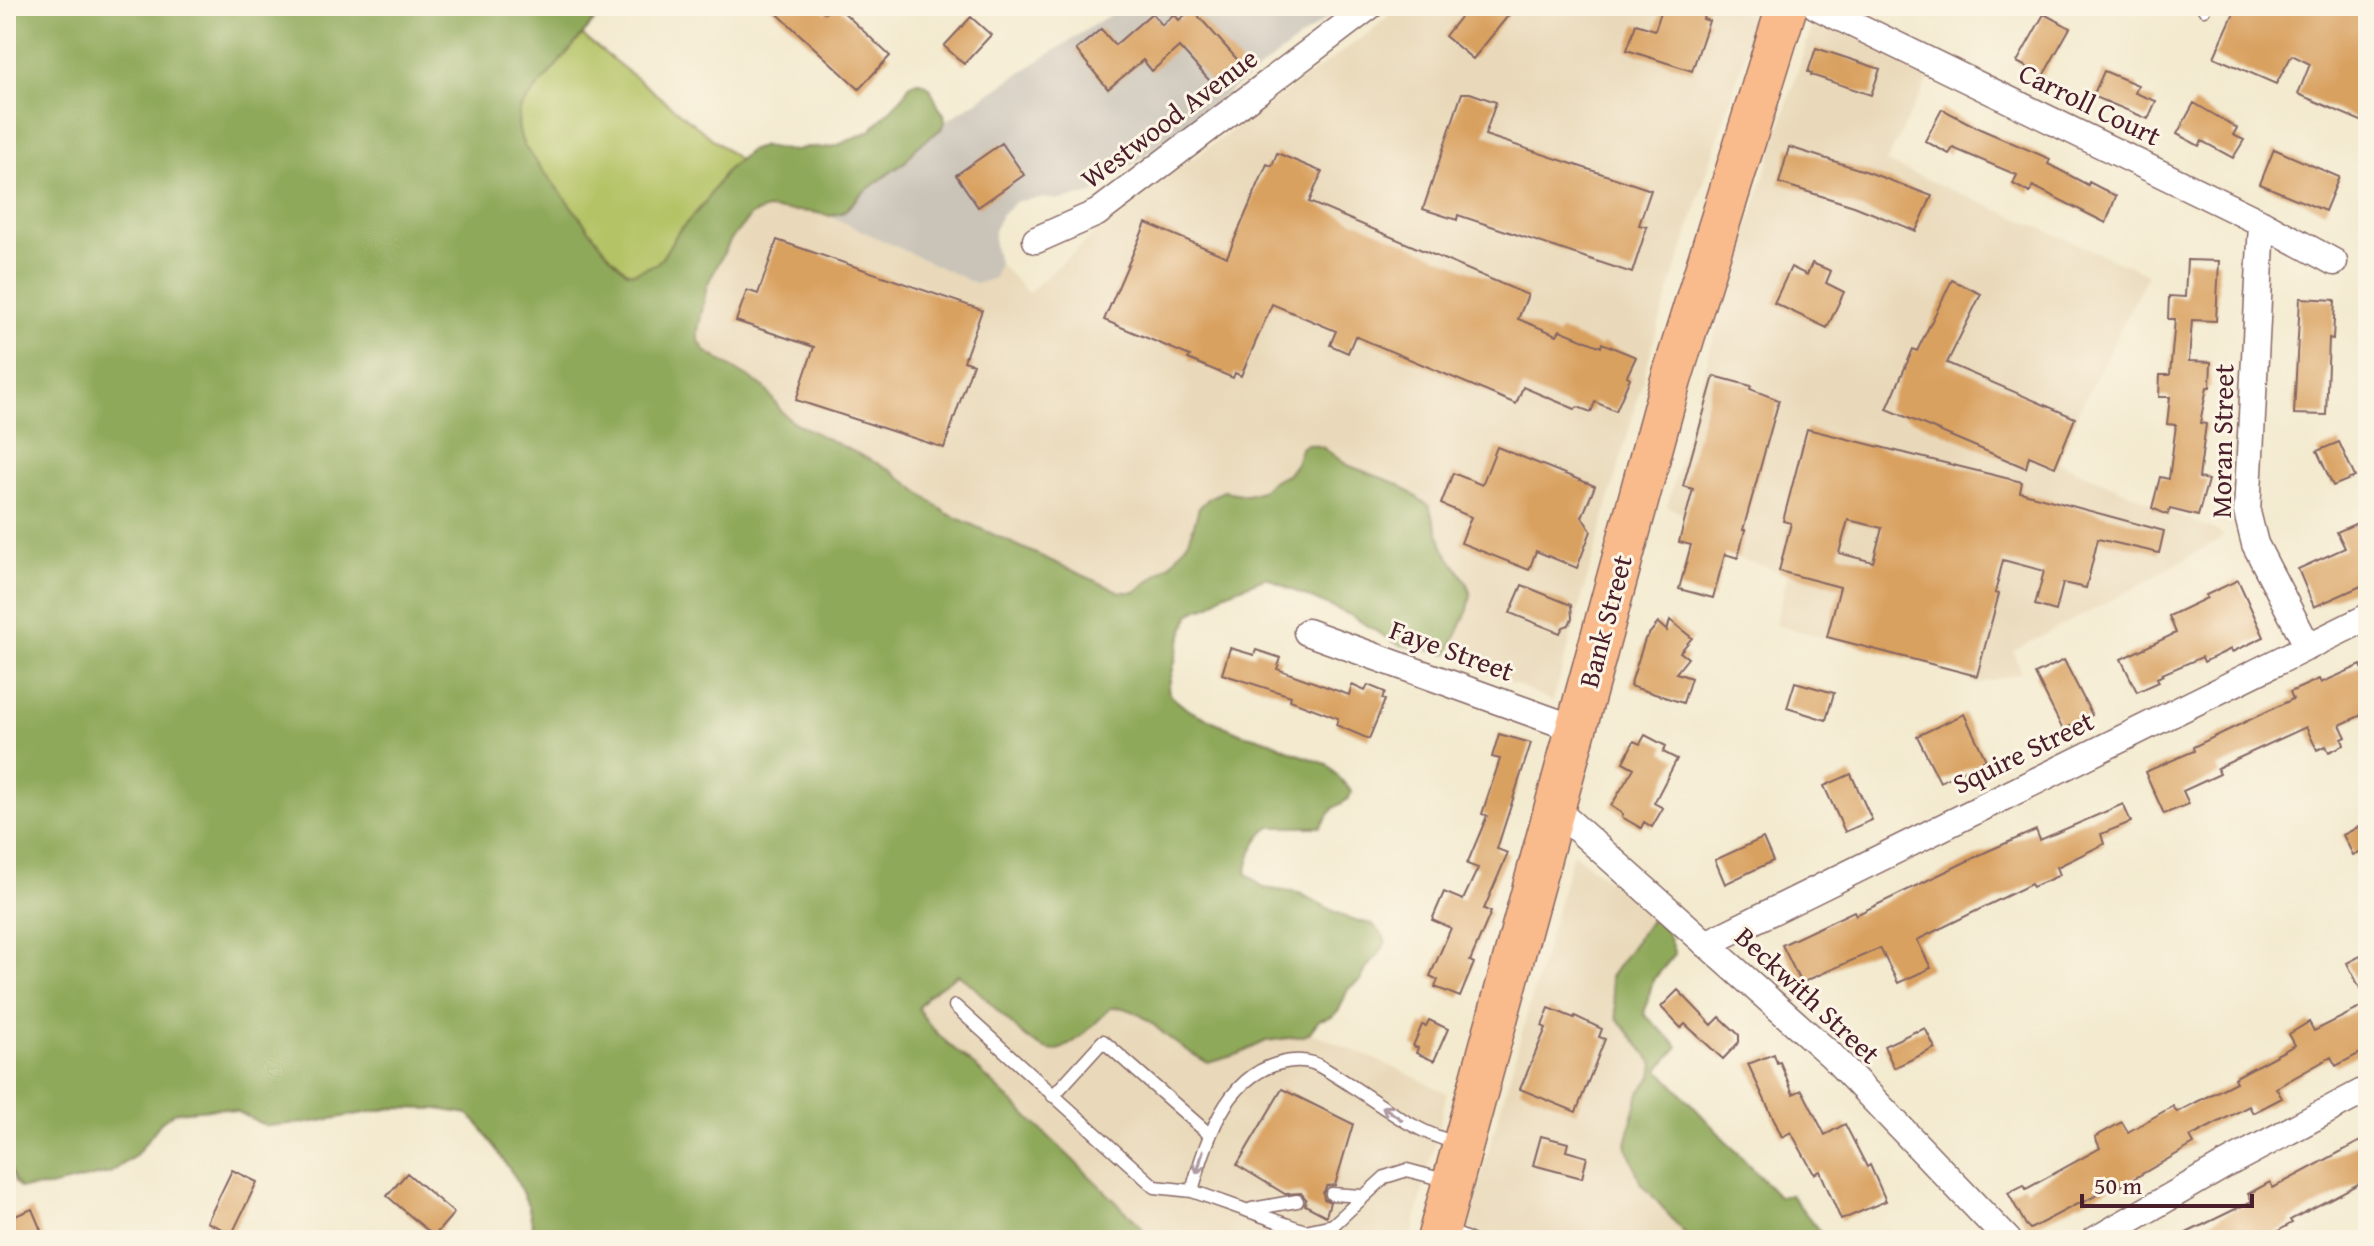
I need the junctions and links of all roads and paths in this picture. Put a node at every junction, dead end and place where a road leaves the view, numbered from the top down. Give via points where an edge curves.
1 (1370, 6) edge
2 (1787, 6) edge
3 (1816, 6) edge
4 (2262, 223) junction
5 (1036, 240) dead end
6 (2334, 262) dead end
7 (2368, 617) edge
8 (1307, 632) dead end
9 (2308, 647) junction
10 (1576, 729) junction
11 (1554, 808) junction
12 (1706, 944) junction
13 (955, 1006) dead end
14 (2368, 1089) edge
15 (1053, 1096) junction
16 (1210, 1135) junction
17 (1463, 1144) junction
18 (1453, 1182) junction
19 (1192, 1191) junction
20 (1332, 1194) dead end
21 (1362, 1196) junction
22 (1297, 1201) dead end
23 (1249, 1210) junction
24 (1449, 1236) edge
25 (2008, 1240) edge
26 (2095, 1240) edge

1 - 5 street, Westwood Avenue via 1097,213
2 - 10 main road, Bank Street via 1685,330
3 - 4 street, Carroll Court
4 - 6 street, Carroll Court
4 - 9 street, Moran Street via 2247,512 2255,544
7 - 9 street, Squire Street
8 - 10 street, Faye Street
9 - 12 street, Squire Street
10 - 11 main road, Bank Street
11 - 12 street, Beckwith Street
11 - 17 main road, Bank Street
12 - 25 street, Beckwith Street via 1832,1056
13 - 15 lane
14 - 26 street
15 - 16 lane via 1103,1041
15 - 19 lane via 1155,1187
17 -> 16 lane via 1432,1137 1402,1121 1311,1062 1290,1061 1253,1075
16 -> 19 lane
17 - 18 main road, Bank Street
18 - 21 lane via 1407,1170 1385,1177
18 - 24 main road, Bank Street
19 - 23 lane
20 - 21 lane
21 - 23 lane via 1333,1225 1305,1231
22 - 23 lane

